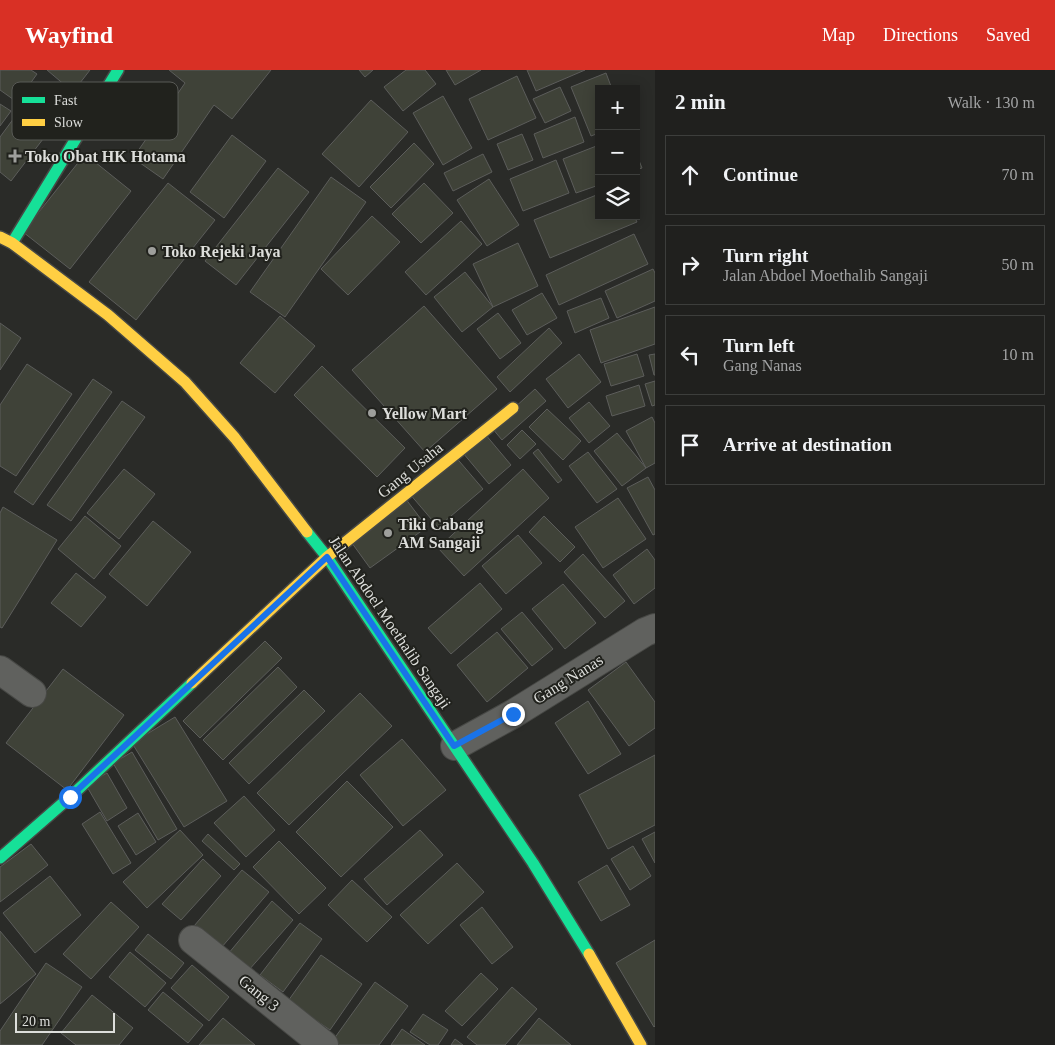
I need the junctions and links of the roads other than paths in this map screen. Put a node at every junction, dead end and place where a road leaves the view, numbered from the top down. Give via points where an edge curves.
1 (118, 70) edge
2 (111, 82) edge
3 (75, 140) edge
4 (0, 236) edge
5 (12, 243) junction
6 (513, 408) dead end
7 (327, 557) junction
8 (655, 628) edge
9 (0, 670) edge
10 (32, 693) dead end
11 (454, 746) junction
12 (0, 858) edge
13 (193, 940) dead end
14 (324, 1045) edge
15 (641, 1045) edge

1 - 2 street
3 - 5 street
4 - 5 street, Jalan Abdoel Moethalib Sangaji
5 - 7 street, Jalan Abdoel Moethalib Sangaji via 108,315 185,382 236,438
6 - 7 street, Gang Usaha
7 - 11 street, Jalan Abdoel Moethalib Sangaji
7 - 12 street, Gang Usaha via 70,797
8 - 11 street, Gang Nanas
9 - 10 street
11 - 15 street, Jalan Abdoel Moethalib Sangaji via 567,916
13 - 14 street, Gang 3

